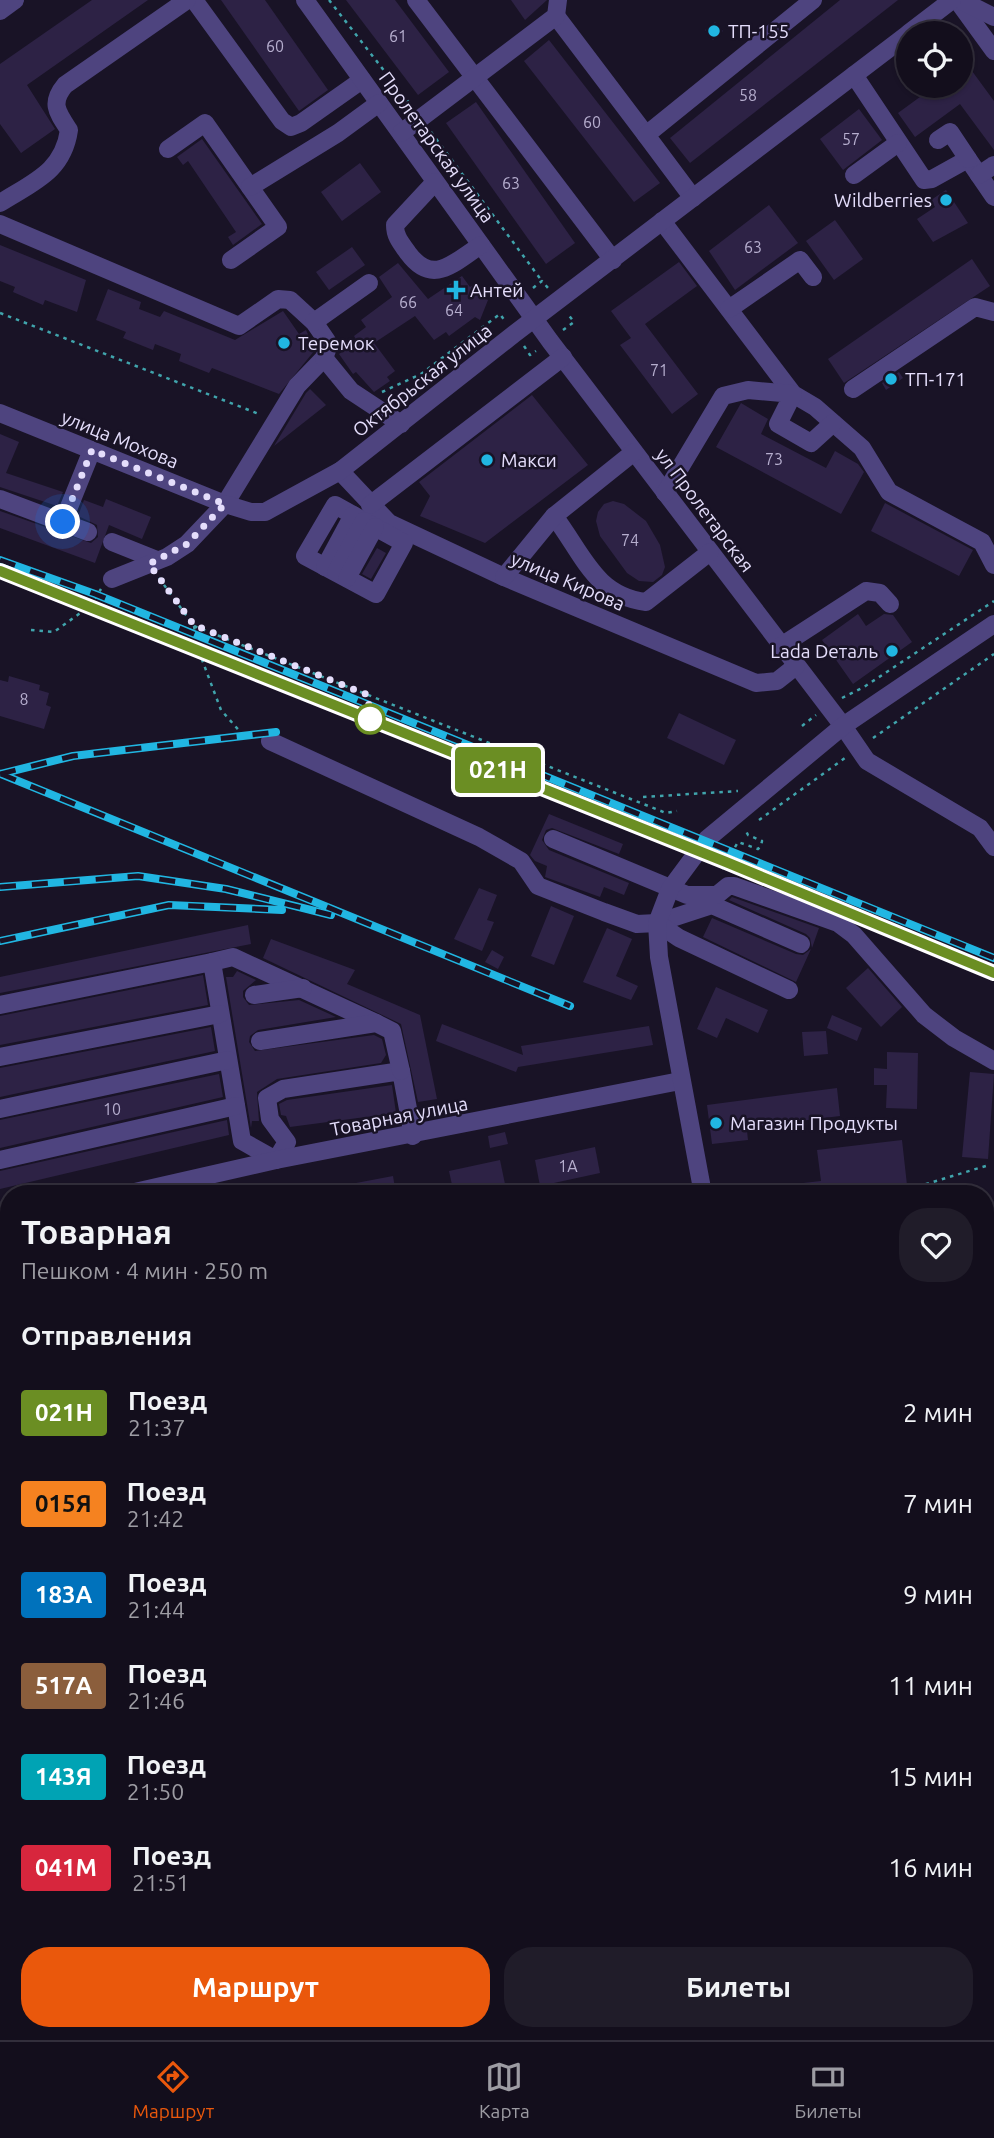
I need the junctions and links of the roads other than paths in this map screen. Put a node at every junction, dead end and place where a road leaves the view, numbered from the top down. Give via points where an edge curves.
1 (15, 0) edge
2 (187, 0) edge
3 (194, 0) edge
4 (305, 0) edge
5 (416, 0) edge
6 (813, 0) edge
7 (956, 0) edge
8 (557, 8) edge
9 (0, 11) edge
10 (994, 17) edge
11 (927, 21) edge
12 (896, 44) edge
13 (994, 51) edge
14 (854, 75) junction
15 (474, 79) junction
16 (362, 80) junction
17 (379, 103) junction
18 (401, 133) junction
19 (646, 135) junction
20 (938, 140) dead end
21 (898, 143) junction
22 (167, 149) dead end
23 (968, 159) junction
24 (994, 164) edge
25 (854, 175) dead end
26 (979, 175) junction
27 (435, 182) junction
28 (250, 187) junction
29 (994, 197) edge
30 (693, 198) junction
31 (0, 203) edge
32 (662, 221) junction
33 (0, 224) edge
34 (481, 245) junction
35 (231, 260) dead end
36 (613, 260) junction
37 (813, 277) dead end
38 (369, 283) dead end
39 (729, 309) junction
40 (994, 312) edge
41 (534, 319) junction
42 (314, 322) junction
43 (324, 358) junction
44 (563, 358) junction
45 (853, 389) dead end
46 (793, 394) junction
47 (0, 413) edge
48 (833, 423) junction
49 (401, 424) junction
50 (92, 450) junction
51 (634, 452) junction
52 (340, 471) junction
53 (665, 493) junction
54 (0, 499) edge
55 (225, 504) junction
56 (554, 516) junction
57 (371, 520) junction
58 (63, 522) junction
59 (88, 531) dead end
60 (988, 537) edge
61 (113, 542) dead end
62 (710, 552) junction
63 (153, 562) junction
64 (994, 565) edge
65 (341, 575) junction
66 (504, 577) junction
67 (112, 579) road end
68 (890, 604) dead end
69 (994, 624) edge
70 (781, 646) junction
71 (796, 666) junction
72 (843, 726) junction
73 (270, 741) dead end
74 (553, 839) dead end
75 (994, 847) edge
76 (670, 889) junction
77 (657, 923) junction
78 (801, 944) dead end
79 (212, 962) junction
80 (303, 988) junction
81 (789, 990) dead end
82 (254, 995) dead end
83 (0, 1006) edge
84 (220, 1014) junction
85 (376, 1023) junction
86 (260, 1041) dead end
87 (0, 1057) edge
88 (228, 1059) junction
89 (994, 1061) edge
90 (401, 1071) junction
91 (680, 1081) junction
92 (236, 1106) junction
93 (0, 1109) edge
94 (413, 1136) junction
95 (0, 1160) edge
96 (276, 1160) junction
97 (166, 1185) edge
98 (701, 1185) edge

1 - 9 street
2 - 31 street via 65,85 56,96 55,108 69,130 62,157
3 - 16 street via 282,121 291,127
4 - 16 street, Пролетарская улица
5 - 15 street
6 - 19 street
7 - 10 street
7 - 11 street, Октябрьская улица
7 - 13 street
8 - 15 street
8 - 19 street
12 - 14 street, Октябрьская улица
14 - 21 street
14 - 30 street, Октябрьская улица
15 - 18 street
15 - 36 street
16 - 17 street, Пролетарская улица
17 - 18 street, Пролетарская улица
17 - 28 street
18 - 27 street, Пролетарская улица
19 - 30 street
20 - 23 street via 950,132
21 - 23 street via 924,180
21 - 25 street
22 - 28 street via 205,123
23 - 26 street
24 - 26 street
26 - 29 street
27 - 34 street, Пролетарская улица
27 - 34 street via 395,225 395,235 418,267 442,270
28 - 35 street via 278,227
30 - 32 street, Октябрьская улица
32 - 36 street, Октябрьская улица
32 - 39 street
33 - 42 street via 239,326 284,298
34 - 41 street, Пролетарская улица
36 - 41 street, Октябрьская улица
37 - 39 street via 800,260
38 - 42 street
39 - 46 street
40 - 45 street via 975,307
41 - 44 street, ул Пролетарская
41 - 49 street, Октябрьская улица
42 - 43 street via 327,341
43 - 49 street via 351,391
43 - 55 street via 297,386
44 - 51 street, ул Пролетарская
44 - 57 street
46 - 48 street
46 - 48 street via 778,424 811,443
46 - 53 street via 748,390 723,396
47 - 50 street, улица Мохова
48 - 60 street via 862,449 889,492
49 - 52 street, Октябрьская улица
50 - 55 street, улица Мохова
50 - 58 street
51 - 53 street, ул Пролетарская
51 - 56 street
52 - 55 street, Октябрьская улица via 265,512
52 - 57 street, улица Кирова
53 - 62 street, ул Пролетарская
54 - 58 street
55 - 63 street via 187,544
56 - 62 street via 606,589 625,599 646,602
56 - 66 street
57 - 65 street
57 - 65 street via 404,542 382,584 376,594
57 - 65 street via 335,505 305,556
57 - 66 street, улица Кирова
58 - 59 street
60 - 64 street
61 - 63 street
62 - 70 street, ул Пролетарская
63 - 67 street
66 - 71 street, улица Кирова via 756,683 777,681
68 - 70 street via 880,593 866,591
69 - 72 street
70 - 71 street, ул Пролетарская
71 - 72 street, ул Пролетарская
72 - 75 street, ул Пролетарская via 867,761 980,828
72 - 76 street via 707,839
73 - 77 street via 480,837 521,861 538,886 637,924
74 - 76 street
76 - 77 street
76 - 89 street via 687,895 717,895 734,886 838,923 855,935 924,1015
77 - 78 street via 712,905
77 - 81 street
77 - 91 street
79 - 80 street via 233,957
79 - 83 street
79 - 84 street
80 - 82 street
80 - 85 street
84 - 87 street
84 - 88 street
85 - 86 street
85 - 90 street via 392,1031
88 - 92 street
88 - 93 street
90 - 94 street
90 - 96 street via 283,1089 267,1098 270,1119 287,1142
91 - 94 street, Товарная улица
91 - 98 street
92 - 95 street
92 - 96 street via 242,1141
94 - 96 street, Товарная улица
96 - 97 street, Товарная улица

